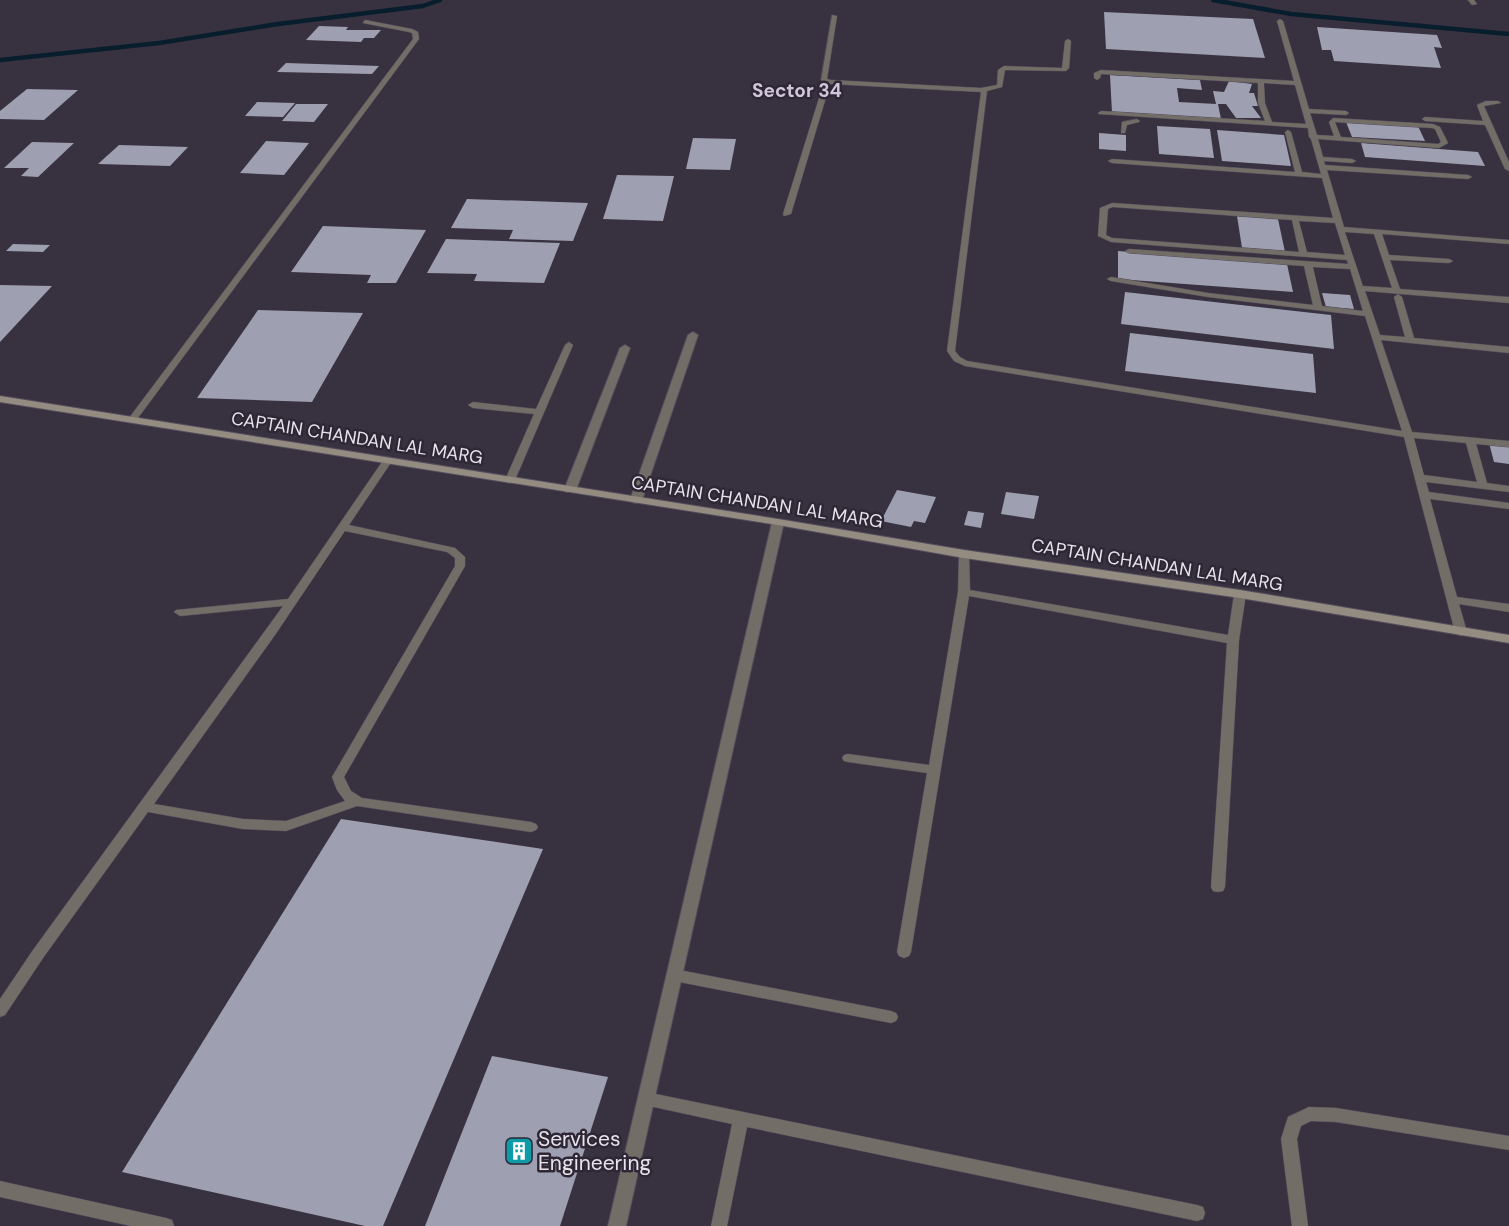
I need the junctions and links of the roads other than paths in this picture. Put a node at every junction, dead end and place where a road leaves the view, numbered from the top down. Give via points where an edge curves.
1 (834, 16) dead end
2 (1280, 20) dead end
3 (364, 22) dead end
4 (1068, 41) dead end
5 (1097, 78) dead end
6 (1261, 81) junction
7 (827, 82) junction
8 (1297, 83) junction
9 (981, 90) junction
10 (1498, 103) dead end
11 (1305, 111) junction
12 (1101, 113) dead end
13 (1487, 123) junction
14 (1270, 124) junction
15 (1122, 132) dead end
16 (1288, 132) junction
17 (1311, 132) junction
18 (1338, 138) junction
19 (1345, 144) dead end
20 (1112, 161) dead end
21 (1348, 161) junction
22 (1321, 167) junction
23 (1461, 169) dead end
24 (1509, 169) edge
25 (1299, 174) junction
26 (1468, 177) dead end
27 (787, 214) dead end
28 (1295, 218) junction
29 (1339, 225) junction
30 (1378, 232) junction
31 (1509, 242) edge
32 (1129, 251) dead end
33 (1304, 255) junction
34 (1384, 257) junction
35 (1450, 261) dead end
36 (1351, 262) junction
37 (1308, 264) junction
38 (1111, 279) dead end
39 (1360, 291) junction
40 (1397, 294) junction
41 (1438, 300) dead end
42 (1509, 300) edge
43 (1318, 308) junction
44 (1367, 314) junction
45 (693, 334) dead end
46 (1375, 337) junction
47 (1410, 340) junction
48 (569, 345) dead end
49 (625, 348) dead end
50 (1509, 350) edge
51 (0, 399) edge
52 (473, 405) dead end
53 (539, 412) junction
54 (132, 420) junction
55 (1408, 435) junction
56 (1470, 441) junction
57 (1509, 444) edge
58 (387, 461) junction
59 (1420, 478) junction
60 (510, 480) junction
61 (1483, 486) junction
62 (1509, 489) edge
63 (570, 490) junction
64 (1424, 495) junction
65 (636, 500) junction
66 (1509, 506) edge
67 (778, 522) junction
68 (342, 528) junction
69 (964, 554) junction
70 (964, 592) junction
71 (1240, 594) junction
72 (1453, 600) junction
73 (292, 602) junction
74 (1509, 608) edge
75 (180, 612) dead end
76 (1461, 632) junction
77 (1509, 639) edge
78 (1233, 640) junction
79 (848, 758) dead end
80 (935, 770) junction
81 (355, 802) junction
82 (145, 807) junction
83 (531, 827) dead end
84 (1218, 887) dead end
85 (904, 952) dead end
86 (674, 975) junction
87 (0, 1011) edge
88 (891, 1017) dead end
89 (646, 1098) junction
90 (741, 1119) junction
91 (1509, 1143) edge
92 (0, 1189) edge
93 (1197, 1213) dead end
94 (166, 1226) edge
95 (617, 1226) edge
96 (719, 1226) edge
97 (1300, 1226) edge

1 - 7 lane via 823,78
2 - 8 lane
3 - 54 lane via 410,30 415,32 416,39
4 - 9 lane via 1064,70 1004,68 1000,86
5 - 6 lane via 1097,73 1101,72
6 - 8 lane
6 - 14 lane via 1259,96
7 - 9 lane
7 - 27 lane
8 - 11 lane
9 - 55 lane via 985,94 951,350 957,359 965,363
10 - 13 lane via 1480,105
11 - 13 lane
11 - 17 lane
12 - 14 lane
13 - 24 lane
14 - 17 lane
15 - 16 lane via 1124,122 1133,120
16 - 17 lane
16 - 25 lane
17 - 18 lane
17 - 22 lane
18 - 18 lane via 1439,146 1445,143 1438,128 1433,126 1333,120
19 - 21 lane
20 - 25 lane
21 - 22 lane
21 - 23 lane
22 - 25 lane
22 - 26 lane
22 - 29 lane
28 - 29 lane
28 - 33 lane
28 - 33 lane via 1112,205 1104,208 1102,236 1111,240
29 - 30 lane
29 - 36 lane
30 - 31 lane
30 - 34 lane
32 - 37 lane
33 - 36 lane
34 - 35 lane
34 - 40 lane
36 - 37 lane
36 - 39 lane
37 - 43 lane
38 - 43 lane
39 - 40 lane
39 - 44 lane
40 - 41 lane
40 - 42 lane
40 - 47 lane
43 - 44 lane
44 - 46 lane
45 - 65 street
46 - 47 lane
46 - 55 lane
47 - 50 lane
48 - 53 lane
49 - 63 street
51 - 54 street, CAPTAIN CHANDAN LAL MARG
52 - 53 lane
53 - 60 lane
54 - 58 street, CAPTAIN CHANDAN LAL MARG
55 - 56 lane
55 - 59 lane
56 - 57 lane
56 - 61 lane
58 - 60 street, CAPTAIN CHANDAN LAL MARG
58 - 68 lane
59 - 61 lane
59 - 64 lane
60 - 63 street, CAPTAIN CHANDAN LAL MARG
61 - 62 lane
63 - 65 street, CAPTAIN CHANDAN LAL MARG
64 - 66 lane
64 - 72 lane
65 - 67 street, CAPTAIN CHANDAN LAL MARG
67 - 69 street, CAPTAIN CHANDAN LAL MARG
67 - 86 street
68 - 73 lane
68 - 81 lane via 451,550 460,558 460,566 338,777 344,793
69 - 70 lane
69 - 71 street, CAPTAIN CHANDAN LAL MARG
70 - 78 lane
70 - 80 lane
71 - 76 street, CAPTAIN CHANDAN LAL MARG
71 - 78 lane
72 - 74 lane
72 - 76 lane
73 - 75 lane
73 - 82 lane
76 - 77 street, CAPTAIN CHANDAN LAL MARG
78 - 84 lane
79 - 80 lane
80 - 85 lane
81 - 82 lane via 286,826 243,824
81 - 83 lane
82 - 87 lane
86 - 88 lane
86 - 89 street
89 - 90 lane
89 - 95 street
90 - 93 lane
90 - 96 lane
91 - 97 lane via 1336,1115 1309,1114 1294,1122 1289,1138
92 - 94 lane

